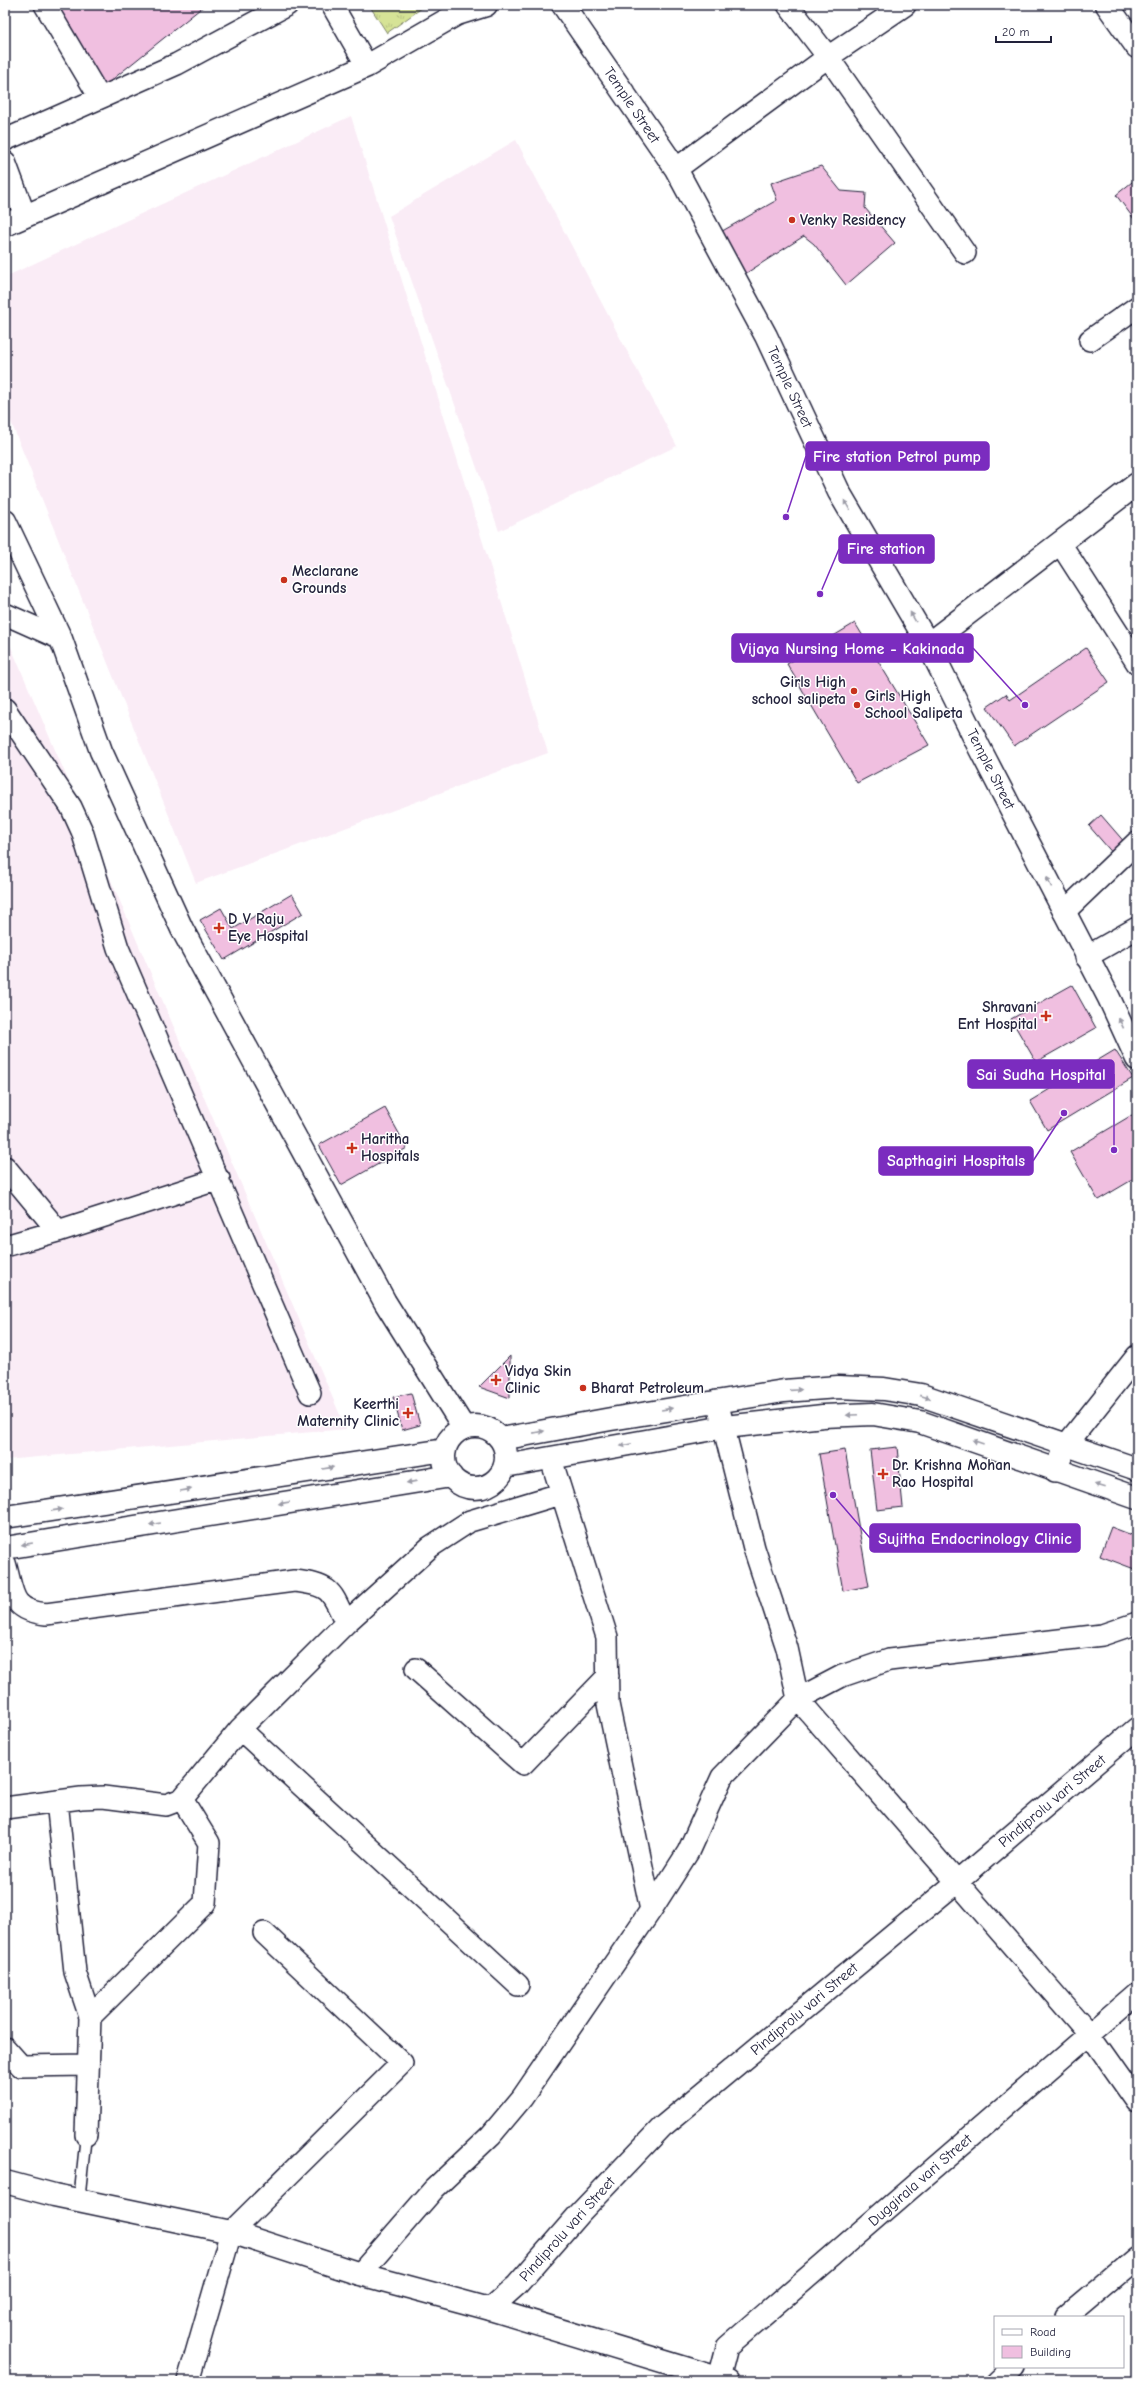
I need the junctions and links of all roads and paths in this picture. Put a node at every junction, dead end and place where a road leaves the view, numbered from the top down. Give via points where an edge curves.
1 (45, 5) edge
2 (287, 5) edge
3 (332, 5) edge
4 (486, 5) edge
5 (564, 5) edge
6 (788, 5) edge
7 (905, 5) edge
8 (1107, 5) edge
9 (461, 10) edge
10 (1137, 47) edge
11 (828, 57) junction
12 (367, 66) junction
13 (100, 98) junction
14 (5, 140) edge
15 (5, 162) edge
16 (676, 169) junction
17 (25, 216) junction
18 (5, 225) edge
19 (965, 253) dead end
20 (1137, 306) edge
21 (1090, 340) dead end
22 (1137, 484) edge
23 (5, 521) edge
24 (1060, 543) junction
25 (5, 614) edge
26 (61, 639) junction
27 (928, 644) junction
28 (1137, 663) edge
29 (5, 709) edge
30 (1137, 842) edge
31 (1064, 912) junction
32 (1137, 928) edge
33 (1086, 957) junction
34 (1137, 1059) edge
35 (5, 1167) edge
36 (219, 1179) junction
37 (58, 1232) junction
38 (5, 1246) edge
39 (1137, 1356) edge
40 (310, 1393) dead end
41 (717, 1401) junction
42 (725, 1427) junction
43 (464, 1428) junction
44 (501, 1440) junction
45 (1067, 1444) junction
46 (445, 1450) junction
47 (551, 1459) junction
48 (505, 1466) junction
49 (1137, 1469) edge
50 (1055, 1471) junction
51 (450, 1476) junction
52 (560, 1494) junction
53 (1137, 1498) edge
54 (5, 1517) edge
55 (5, 1548) edge
56 (5, 1563) edge
57 (346, 1623) junction
58 (1137, 1623) edge
59 (416, 1669) dead end
60 (608, 1676) junction
61 (798, 1699) junction
62 (1137, 1728) edge
63 (240, 1729) junction
64 (182, 1799) junction
65 (58, 1801) junction
66 (5, 1808) edge
67 (957, 1882) junction
68 (651, 1910) junction
69 (264, 1933) dead end
70 (518, 1985) dead end
71 (1137, 1993) edge
72 (90, 2017) junction
73 (1089, 2034) junction
74 (5, 2048) edge
75 (88, 2065) junction
76 (1137, 2102) edge
77 (86, 2135) joint
78 (5, 2182) edge
79 (79, 2201) junction
80 (231, 2232) junction
81 (1137, 2258) edge
82 (360, 2274) junction
83 (490, 2309) junction
84 (1068, 2316) edge
85 (1011, 2368) edge
86 (713, 2378) edge
87 (188, 2381) edge
88 (997, 2381) edge

1 - 13 street
2 - 13 street via 177,64
3 - 12 street
4 - 9 main road
5 - 16 main road, Temple Street
6 - 11 street
7 - 11 street
8 - 10 main road
9 - 12 main road
11 - 16 street
11 - 19 street
12 - 17 main road
13 - 14 street
15 - 17 street
27 -> 16 main road, Temple Street via 839,492 766,336
17 - 18 main road
20 - 21 street
22 - 24 main road
23 - 26 main road
24 - 27 main road
24 - 28 street
25 - 26 street
26 - 43 main road via 101,751 182,929 385,1302
31 -> 27 main road, Temple Street
29 - 36 street via 71,807 82,831 118,948
30 - 31 street
31 - 33 main road, Temple Street
32 - 33 street
34 -> 33 main road, Temple Street via 1109,998
35 - 37 street
36 - 37 street
36 - 40 street
37 - 38 street
39 - 45 street
41 - 42 street
44 -> 41 main road
41 -> 45 main road via 784,1391 838,1387 884,1389 921,1395
42 -> 47 main road
50 -> 42 main road via 920,1422 873,1414 823,1416
42 - 61 street via 754,1548 787,1648
43 - 44 main road via 478,1426 491,1430
43 - 46 main road via 452,1437
44 - 48 main road via 506,1452
45 - 49 main road
45 - 50 street
46 - 51 main road via 445,1464
54 -> 46 main road
47 - 48 main road
47 - 52 street
48 - 51 main road via 499,1478 488,1486 474,1488 461,1485
53 -> 50 main road
51 -> 55 main road
52 - 57 street via 470,1521 430,1547
52 - 60 street via 607,1637
56 - 57 street via 17,1604 28,1612 46,1614 294,1581 318,1584 332,1593
57 - 63 street
58 - 61 street via 1102,1635 889,1660 842,1676
59 - 60 street via 523,1764
60 - 68 street via 608,1704
61 - 67 street
61 - 68 street via 722,1777 688,1852
62 - 67 street, Pindiprolu vari Street
63 - 64 street
63 - 70 street
64 - 65 street via 166,1805 103,1797
64 - 72 street via 209,1843 205,1903
65 - 66 street
65 - 72 street via 75,1972
67 - 73 street
67 - 83 street, Pindiprolu vari Street via 662,2127 578,2215 517,2285
68 - 82 street via 522,2098 491,2135 434,2189
69 - 80 street via 402,2064
71 - 73 street, Duggirala vari Street
72 - 75 street
73 - 76 street
73 - 86 street, Duggirala vari Street via 727,2347
74 - 75 street via 21,2066
75 - 77 street
77 - 79 lane
78 - 79 main road
79 - 80 main road
80 - 82 main road
80 - 87 street
81 - 84 street
82 - 83 main road
83 - 86 main road
85 - 88 street

